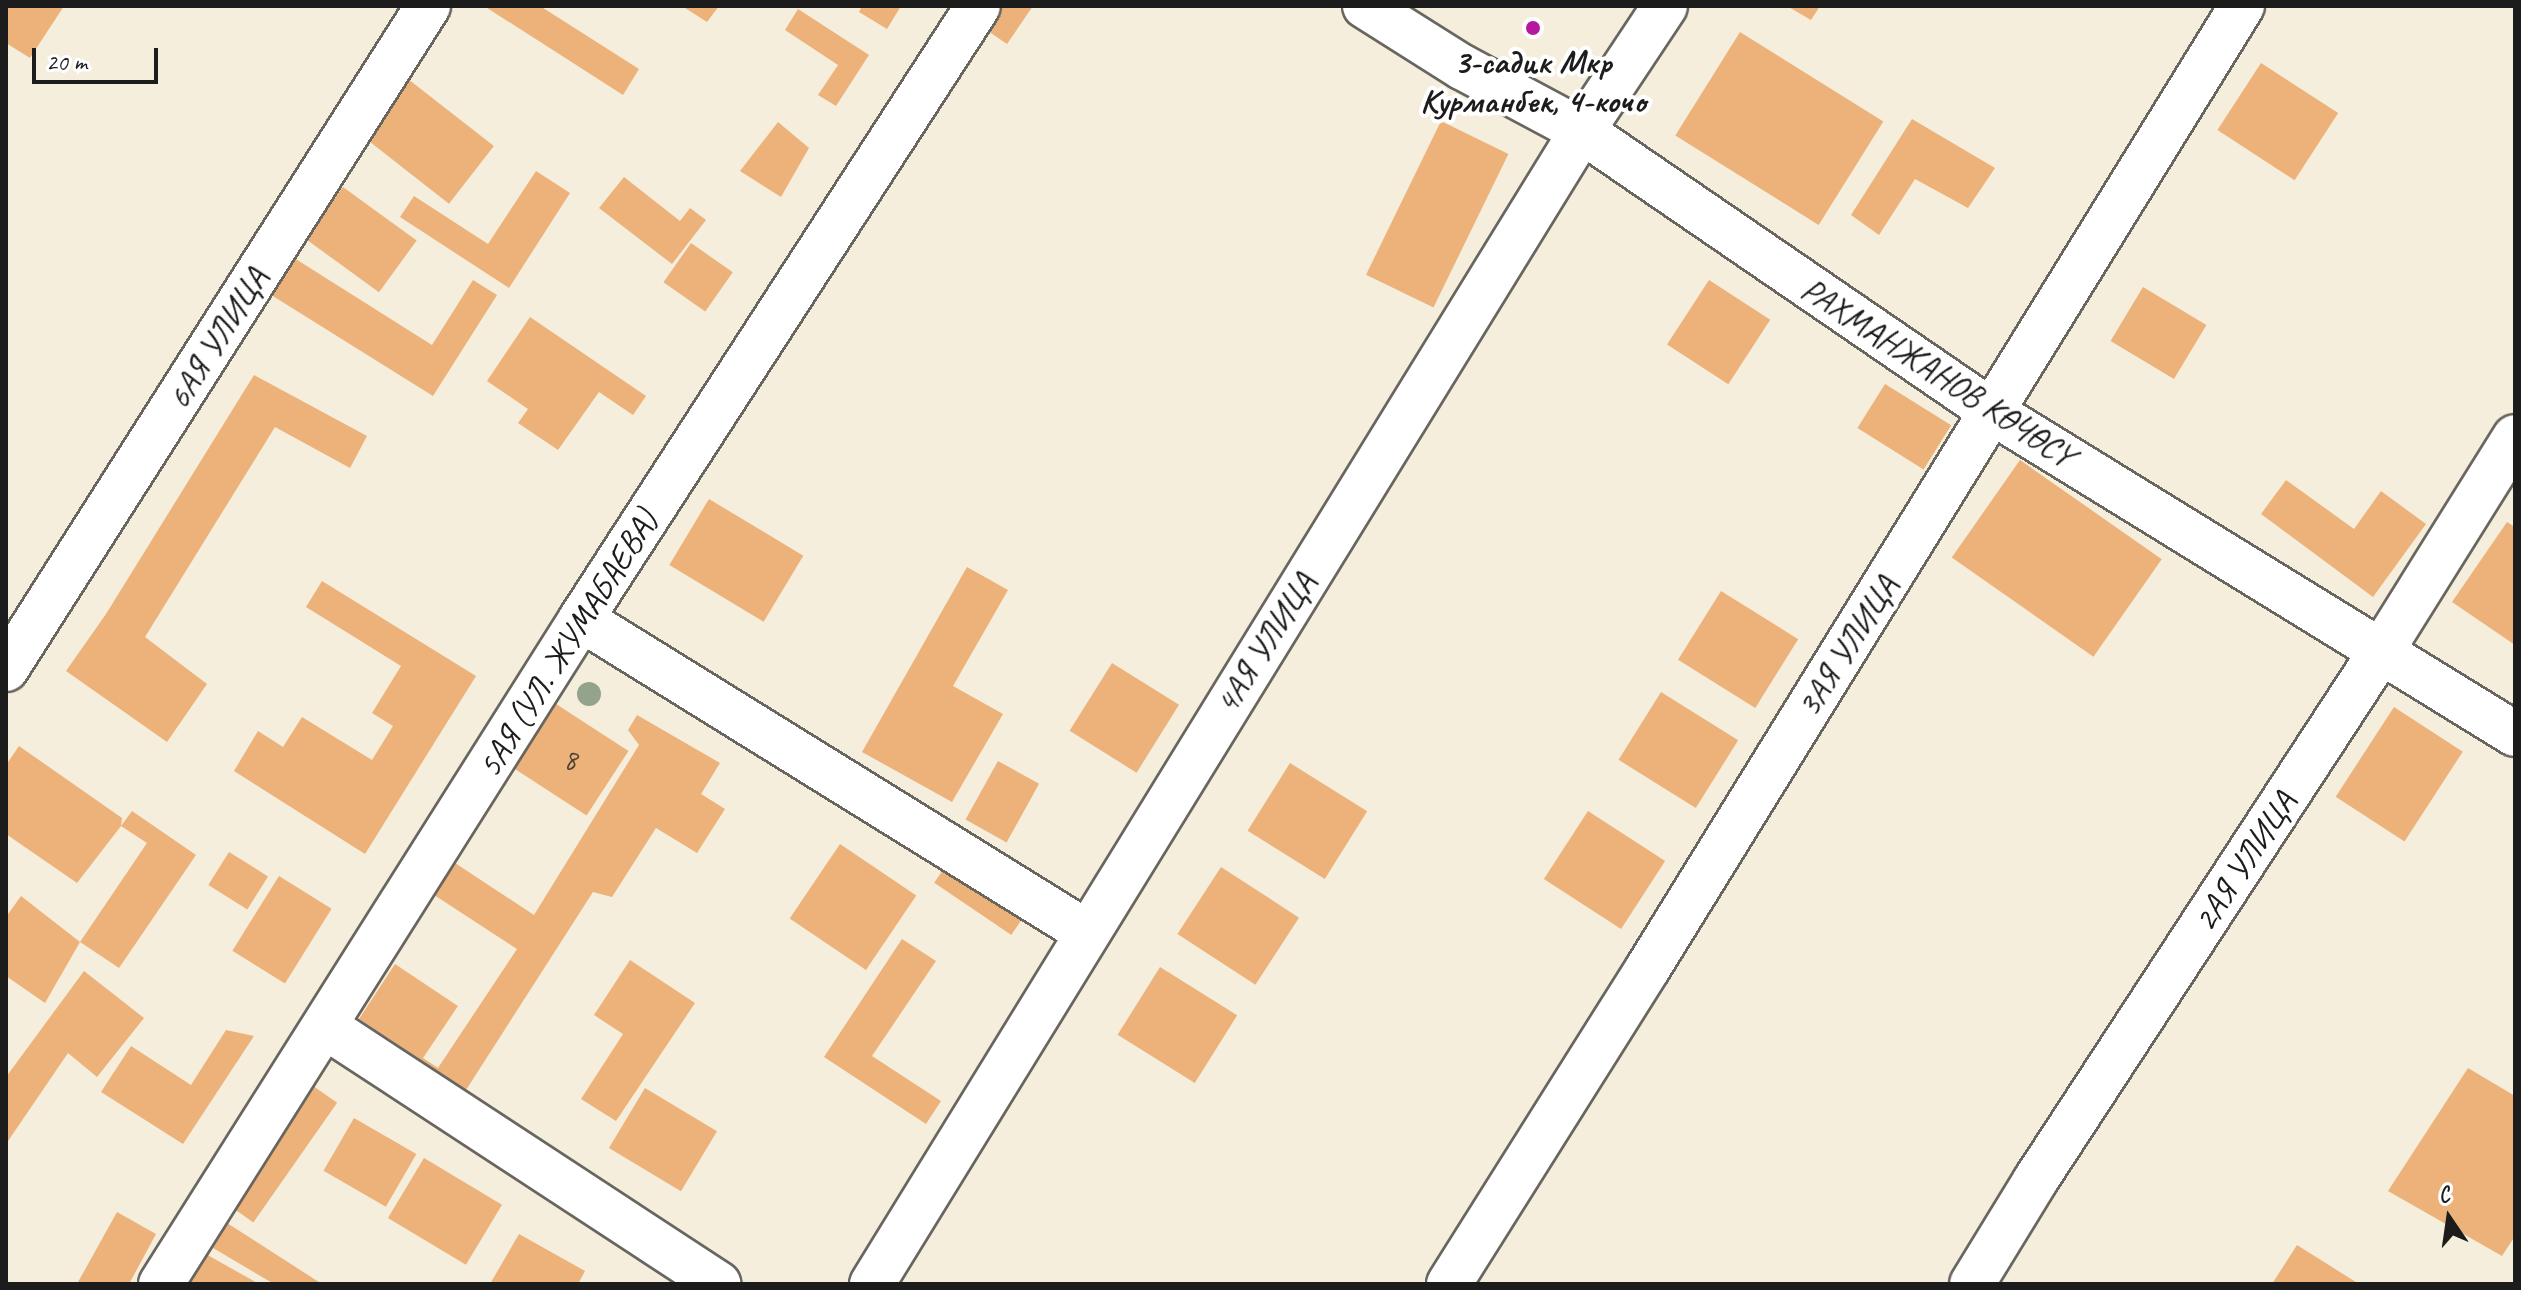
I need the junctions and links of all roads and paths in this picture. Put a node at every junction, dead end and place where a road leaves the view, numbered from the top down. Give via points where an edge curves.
1 (428, 6) edge
2 (978, 6) edge
3 (1365, 6) edge
4 (1665, 6) edge
5 (2242, 6) edge
6 (1582, 131) junction
7 (1992, 412) junction
8 (2515, 437) edge
9 (581, 619) junction
10 (2382, 650) junction
11 (6, 669) edge
12 (2515, 734) edge
13 (1086, 932) junction
14 (326, 1027) junction
15 (161, 1284) edge
16 (718, 1284) edge
17 (872, 1284) edge
18 (1449, 1284) edge
19 (1972, 1284) edge

1 - 11 street, 6АЯ УЛИЦА
2 - 9 street, 5АЯ (УЛ. ЖУМАБАЕВА)
3 - 6 street, РАХМАНЖАНОВ КӨЧӨСҮ via 1462,67
4 - 6 street, 4АЯ УЛИЦА
5 - 7 street, 3АЯ УЛИЦА
6 - 7 street, РАХМАНЖАНОВ КӨЧӨСҮ
6 - 13 street, 4АЯ УЛИЦА
7 - 10 street, РАХМАНЖАНОВ КӨЧӨСҮ
7 - 18 street, 3АЯ УЛИЦА
8 - 10 street, 2АЯ УЛИЦА
9 - 13 street
9 - 14 street, 5АЯ (УЛ. ЖУМАБАЕВА)
10 - 12 street, РАХМАНЖАНОВ КӨЧӨСҮ
10 - 19 street, 2АЯ УЛИЦА
13 - 17 street, 4АЯ УЛИЦА
14 - 15 street, 5АЯ (УЛ. ЖУМАБАЕВА)
14 - 16 street

